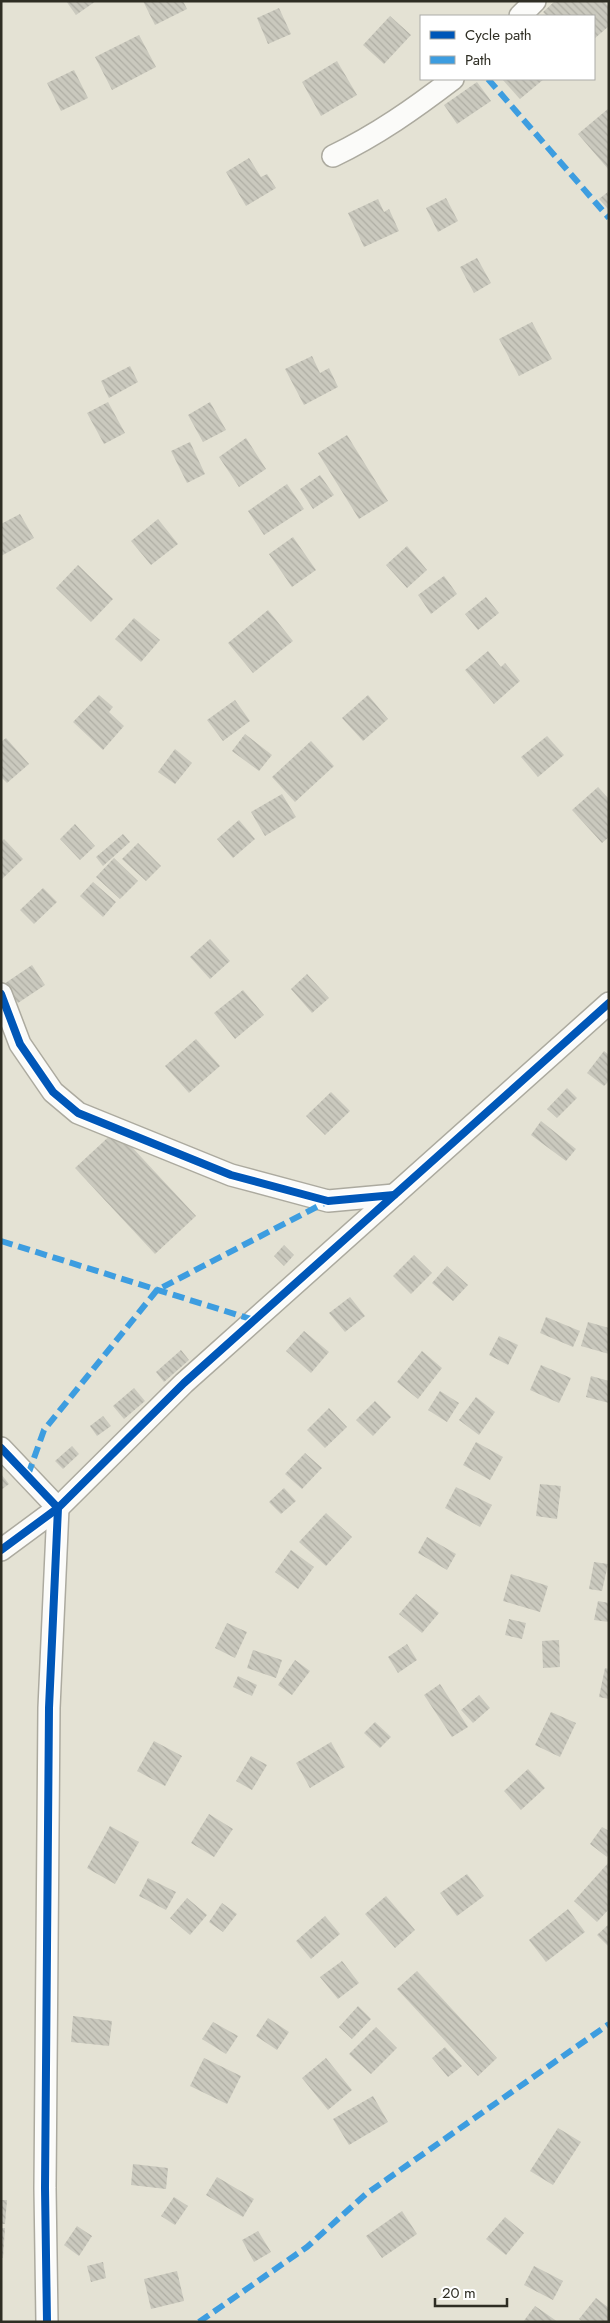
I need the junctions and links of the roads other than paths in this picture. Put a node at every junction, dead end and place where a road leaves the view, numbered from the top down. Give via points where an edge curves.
1 (535, 1) edge
2 (521, 15) edge
3 (452, 80) edge
4 (333, 156) dead end
5 (1, 994) edge
6 (609, 1003) edge
7 (394, 1195) junction
8 (1, 1448) edge
9 (58, 1508) junction
10 (1, 1550) edge
11 (47, 2322) edge

1 - 2 street
3 - 4 street via 367,140
5 - 7 street via 20,1044 54,1092 78,1113 230,1175 328,1201
6 - 7 street
7 - 9 street via 184,1383
8 - 9 street
9 - 10 street
9 - 11 street via 48,1708

